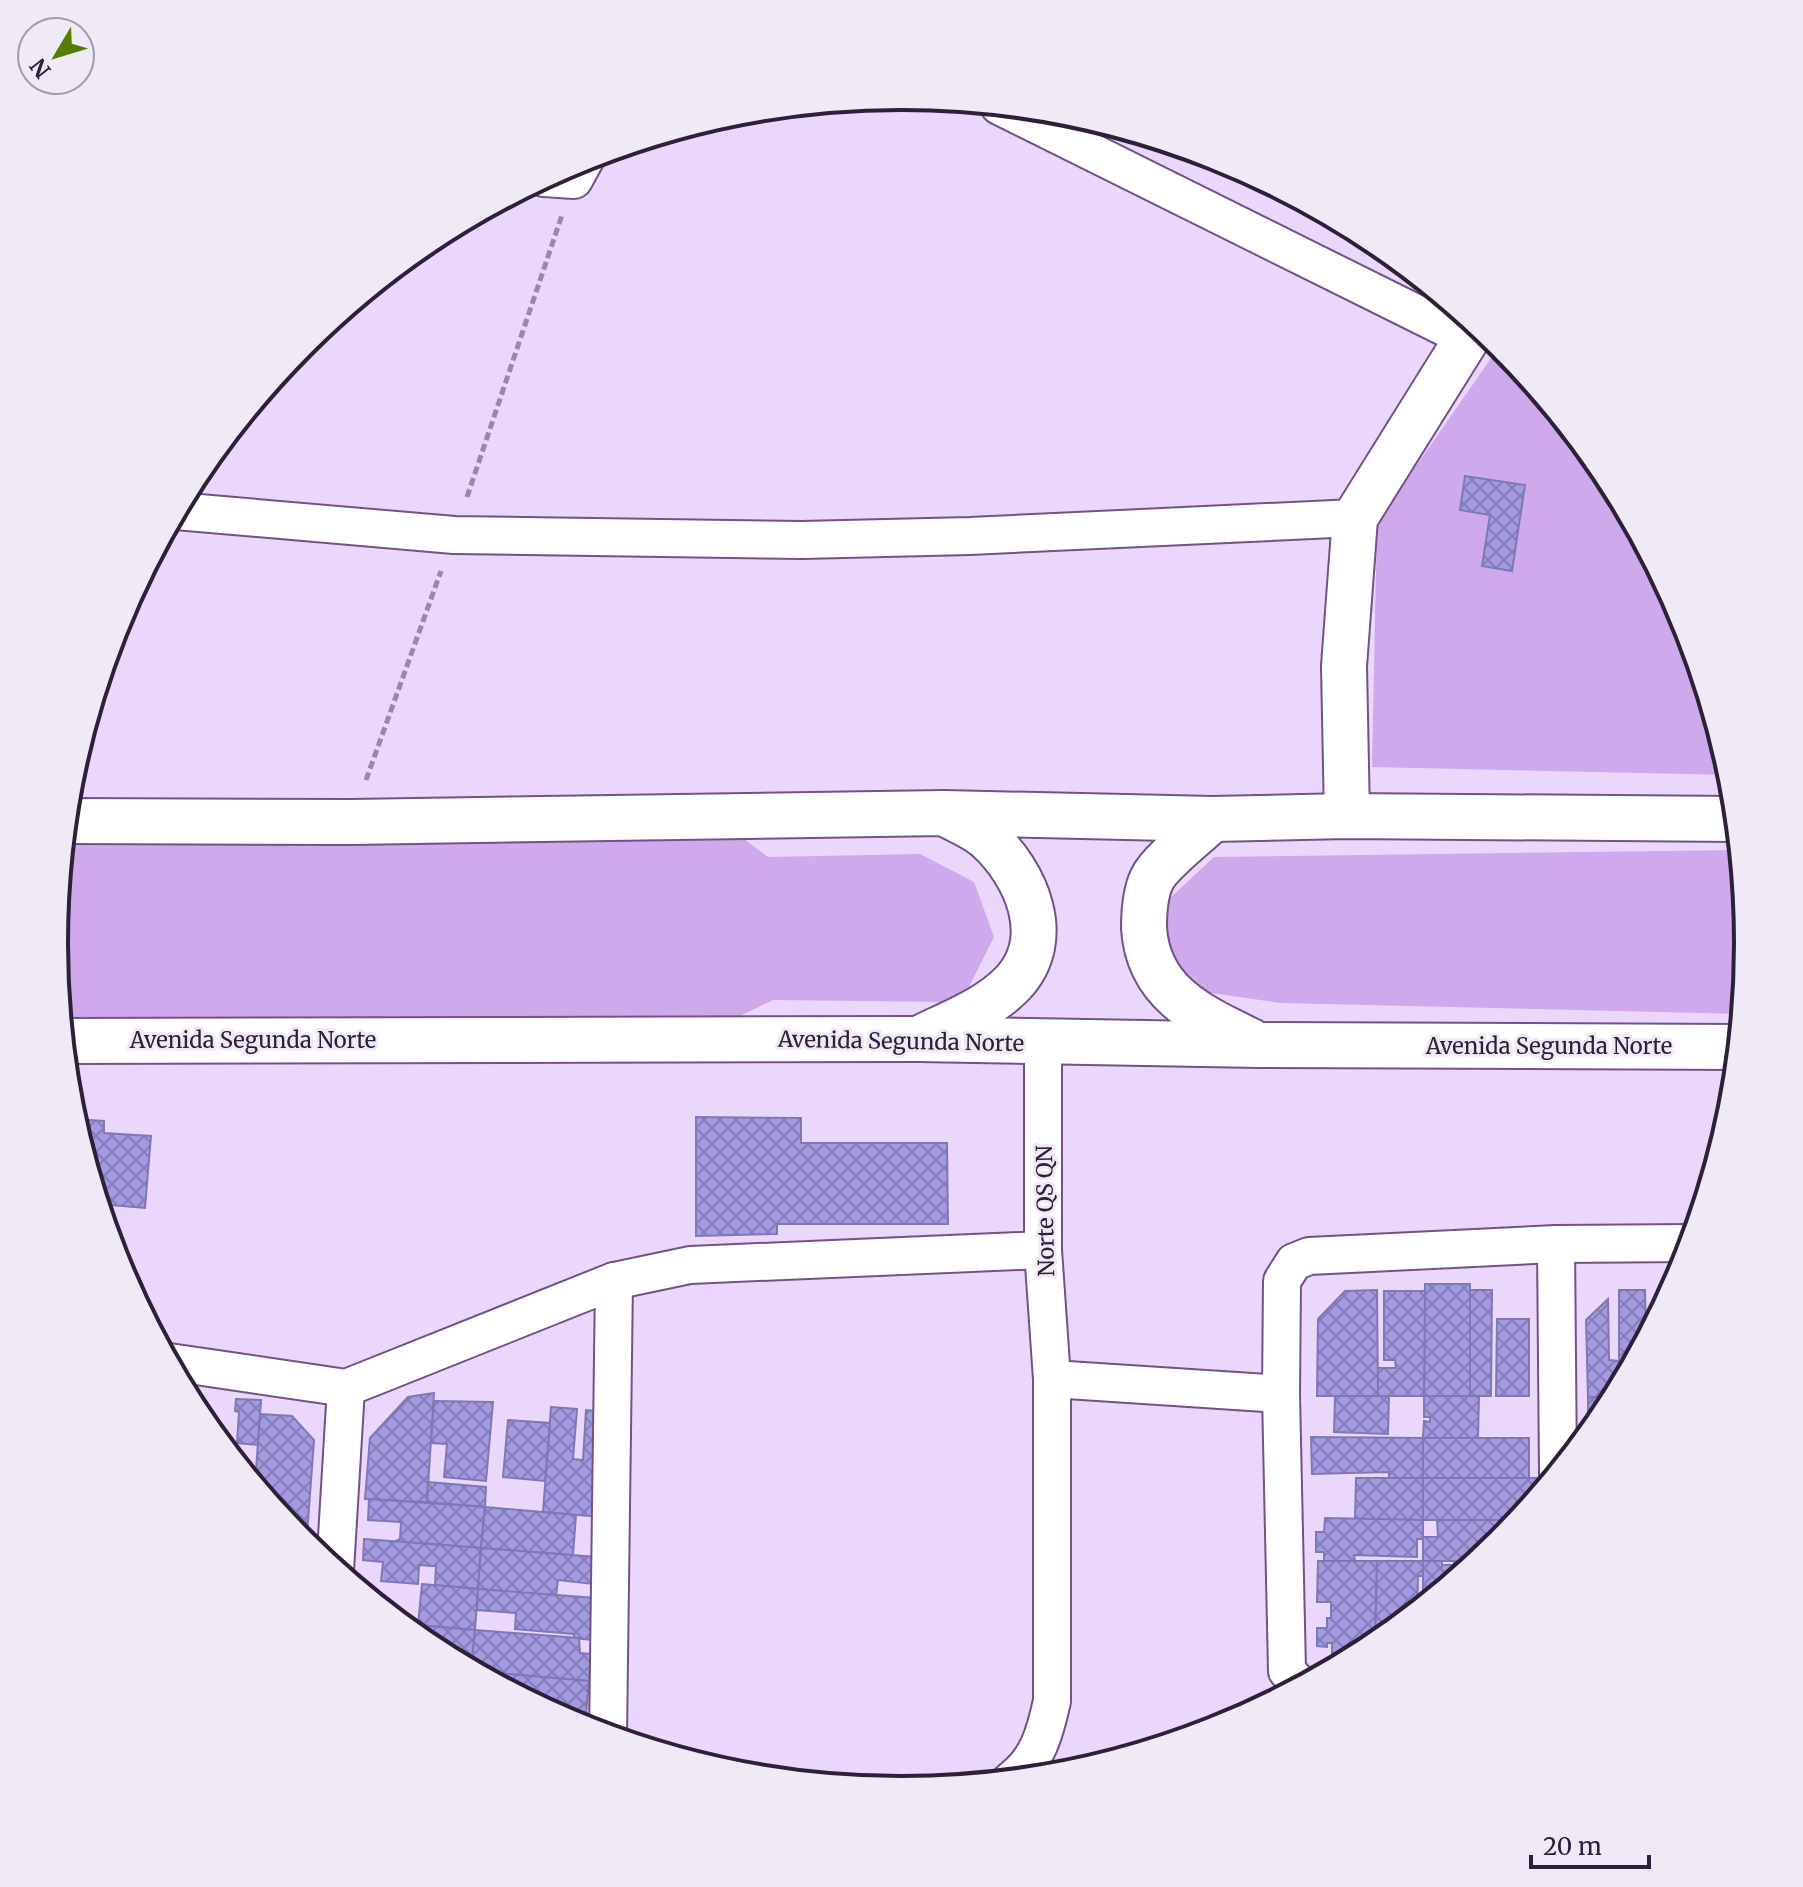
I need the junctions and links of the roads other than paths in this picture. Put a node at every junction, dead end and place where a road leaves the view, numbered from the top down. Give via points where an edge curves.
1 (1029, 120) edge
2 (1461, 326) edge
3 (1469, 334) edge
4 (189, 512) edge
5 (1355, 518) junction
6 (944, 813) junction
7 (1347, 816) junction
8 (1213, 819) junction
9 (1725, 819) edge
10 (77, 821) edge
11 (918, 1039) junction
12 (74, 1041) edge
13 (1043, 1042) junction
14 (1259, 1045) junction
15 (1728, 1047) edge
16 (1679, 1243) edge
17 (1556, 1244) junction
18 (1043, 1250) junction
19 (614, 1281) junction
20 (182, 1364) edge
21 (1052, 1379) junction
22 (346, 1388) junction
23 (1281, 1394) junction
24 (1558, 1457) edge
25 (336, 1555) edge
26 (1294, 1678) edge
27 (608, 1723) edge
28 (1023, 1768) edge

1 - 2 street
3 - 5 main road
4 - 5 street via 454,535 815,540
5 - 7 main road via 1344,666
6 - 8 main road
6 - 10 main road
6 - 11 main road via 985,836 1011,863 1027,891 1034,924 1032,952 1014,982 986,1005
7 - 8 main road
7 - 9 main road
8 - 14 main road via 1152,879 1144,915 1146,947 1159,978 1185,1005
11 - 12 main road, Avenida Segunda Norte
11 - 13 main road, Avenida Segunda Norte
13 - 14 main road, Avenida Segunda Norte
13 - 18 street, Norte QS QN
14 - 15 main road, Avenida Segunda Norte
16 - 17 street
17 - 23 street via 1309,1256 1294,1262 1282,1281
17 - 24 street
18 - 19 street via 690,1265
18 - 21 street, Norte QS QN
19 - 22 street
19 - 27 street
20 - 22 street
21 - 23 street
21 - 28 street, Norte QS QN via 1052,1701 1042,1742
22 - 25 street
23 - 26 street via 1287,1671

